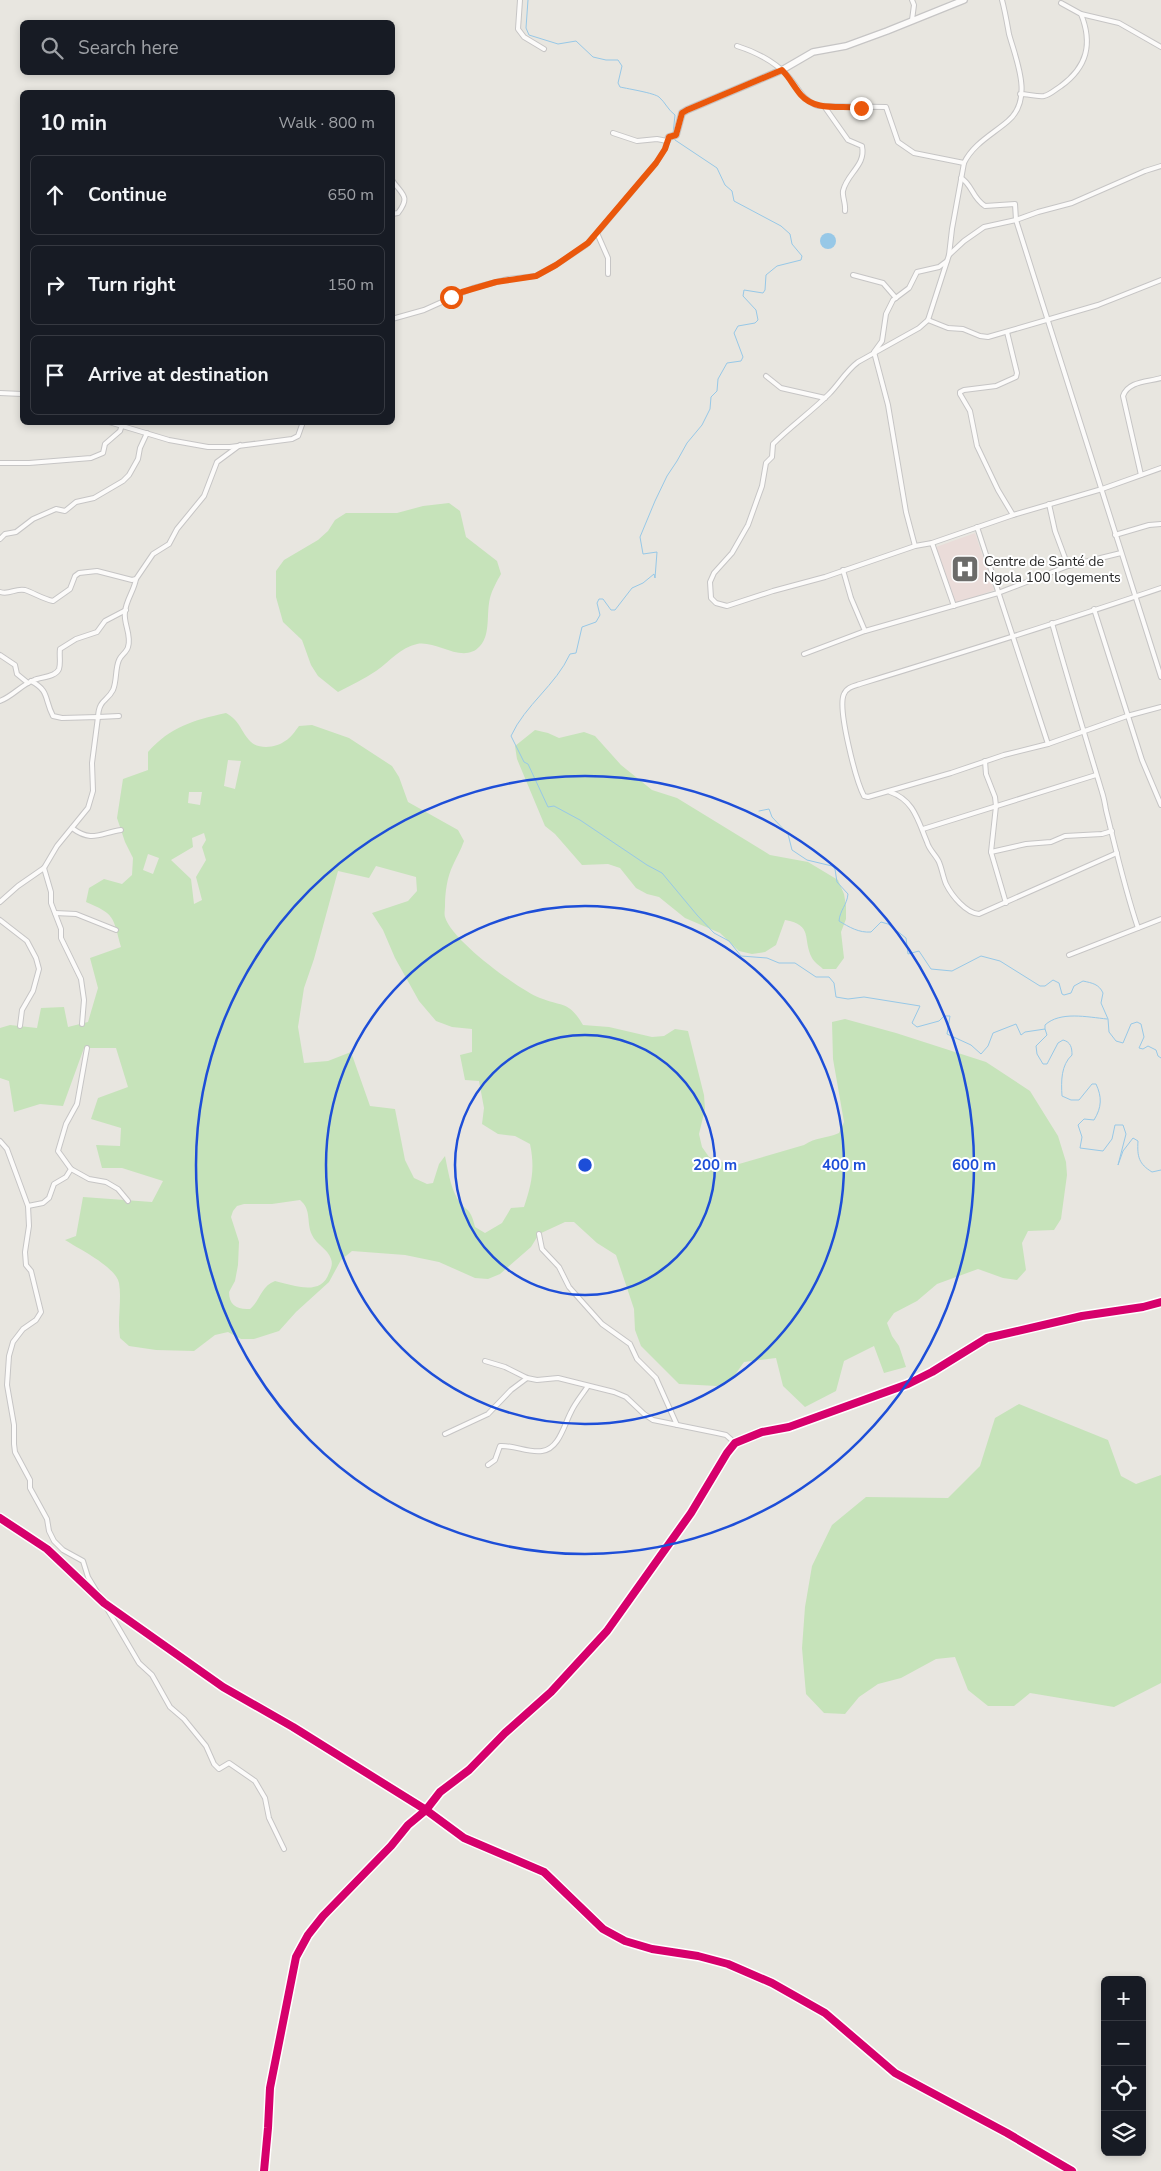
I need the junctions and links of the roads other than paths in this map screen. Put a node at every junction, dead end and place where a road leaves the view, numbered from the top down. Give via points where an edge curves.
1 (520, 0) edge
2 (912, 0) edge
3 (964, 0) edge
4 (1002, 0) edge
5 (1061, 3) dead end
6 (1081, 14) junction
7 (912, 20) junction
8 (737, 46) dead end
9 (1161, 47) edge
10 (544, 49) dead end
11 (782, 70) junction
12 (1020, 94) junction
13 (824, 106) junction
14 (613, 133) dead end
15 (668, 139) junction
16 (964, 163) junction
17 (1161, 166) edge
18 (961, 178) junction
19 (395, 184) edge
20 (845, 211) dead end
21 (395, 214) edge
22 (1016, 220) junction
23 (597, 233) junction
24 (948, 258) junction
25 (608, 274) dead end
26 (853, 275) dead end
27 (1161, 280) edge
28 (896, 298) junction
29 (395, 318) edge
30 (1049, 319) junction
31 (928, 320) junction
32 (1007, 332) junction
33 (874, 352) junction
34 (766, 376) dead end
35 (1161, 378) edge
36 (0, 393) edge
37 (20, 394) edge
38 (825, 398) junction
39 (122, 425) edge
40 (302, 425) edge
41 (147, 433) junction
42 (240, 445) junction
43 (0, 463) edge
44 (1161, 468) edge
45 (1141, 475) junction
46 (1102, 489) junction
47 (1049, 504) junction
48 (1013, 515) junction
49 (1161, 524) edge
50 (977, 527) junction
51 (1115, 535) junction
52 (0, 539) edge
53 (932, 543) junction
54 (914, 546) junction
55 (1121, 553) junction
56 (1068, 566) junction
57 (843, 570) junction
58 (136, 579) junction
59 (1161, 588) edge
60 (0, 592) edge
61 (998, 593) junction
62 (1135, 596) junction
63 (954, 606) junction
64 (1094, 609) junction
65 (126, 610) junction
66 (1052, 623) junction
67 (865, 631) junction
68 (1012, 637) junction
69 (804, 654) dead end
70 (0, 655) edge
71 (1161, 677) edge
72 (30, 682) junction
73 (0, 701) edge
74 (1161, 707) edge
75 (119, 716) dead end
76 (1127, 716) junction
77 (98, 717) junction
78 (1083, 732) junction
79 (1048, 744) junction
80 (985, 761) junction
81 (1096, 775) junction
82 (889, 792) junction
83 (1161, 805) edge
84 (996, 806) junction
85 (72, 828) junction
86 (923, 829) junction
87 (121, 830) dead end
88 (1112, 831) junction
89 (991, 852) junction
90 (1117, 853) junction
91 (44, 868) junction
92 (0, 902) edge
93 (1006, 903) junction
94 (55, 913) junction
95 (1161, 919) edge
96 (0, 920) edge
97 (1138, 928) junction
98 (116, 930) dead end
99 (1069, 955) dead end
100 (82, 1024) dead end
101 (20, 1026) dead end
102 (87, 1048) dead end
103 (0, 1141) edge
104 (71, 1169) junction
105 (128, 1201) dead end
106 (28, 1206) junction
107 (539, 1234) dead end
108 (1161, 1302) edge
109 (485, 1361) dead end
110 (527, 1378) junction
111 (588, 1386) junction
112 (677, 1424) junction
113 (445, 1434) dead end
114 (735, 1443) junction
115 (488, 1465) dead end
116 (0, 1518) edge
117 (104, 1602) junction
118 (426, 1810) junction
119 (284, 1849) dead end
120 (264, 2171) edge
121 (1072, 2171) edge

1 - 10 street via 518,29
2 - 7 street
3 - 7 street
4 - 12 street via 1020,70
5 - 6 street
6 - 9 street via 1119,23
6 - 12 street via 1086,46 1083,63 1073,77 1043,96
7 - 11 street via 846,46 814,52
8 - 11 street via 754,52
11 - 13 street via 810,103
11 - 15 street via 682,113 676,135
12 - 16 street via 1017,110 1010,119 979,144
13 - 16 street via 886,107 898,142 914,153
13 - 20 street via 848,140 862,146 864,154 843,190
14 - 15 street via 637,141
15 - 23 street via 656,163
16 - 18 street
17 - 22 street via 1072,203
18 - 22 street via 975,199 985,206 1015,204
18 - 24 street
19 - 21 street via 405,196 405,204
22 - 24 street via 984,227 964,240
22 - 30 street
23 - 25 street via 608,258
23 - 29 street via 586,245 536,276 472,288 424,310
24 - 28 street via 938,267 917,272 909,288
24 - 31 street
26 - 28 street via 883,283
27 - 30 street via 1098,305
28 - 33 street via 886,314 884,334
30 - 32 street
30 - 46 street
31 - 32 street via 980,336
31 - 33 street
32 - 48 street via 1016,377 996,386 964,390 960,394 970,411 977,446
33 - 38 street via 850,368
33 - 54 street via 888,406
34 - 38 street via 781,388
35 - 45 street via 1130,386 1123,396
36 - 37 street
38 - 57 street via 773,444 772,457 766,463 762,486 748,525 732,553 714,573 710,582 711,598 727,606
39 - 41 street
39 - 43 street via 120,431 105,444 103,453 91,458
40 - 42 street via 298,436 292,439
41 - 42 street via 208,448
41 - 52 street via 129,475 115,487 94,498 76,502 65,511 56,509 33,519
42 - 58 street via 217,462 204,496 169,544 153,554
44 - 45 street
45 - 46 street
46 - 47 street
46 - 51 street
47 - 48 street
47 - 56 street
48 - 50 street
49 - 51 street
50 - 53 street
50 - 61 street
51 - 55 street
53 - 54 street
53 - 63 street
54 - 57 street
55 - 56 street
55 - 62 street
56 - 61 street
57 - 67 street
58 - 60 street via 97,571 79,573 70,589 53,601 22,590
58 - 65 street
59 - 62 street
61 - 63 street
61 - 68 street
62 - 64 street
62 - 71 street
63 - 67 street
64 - 66 street
64 - 76 street
65 - 72 street via 105,621 97,632 60,649 57,672
65 - 77 street via 128,649 119,659 113,690 101,704
66 - 68 street
66 - 78 street
67 - 69 street
68 - 79 street
68 - 82 street via 849,688 842,707 860,788 868,797
70 - 72 street via 15,665 17,674
72 - 73 street
72 - 77 street via 45,692 53,716
74 - 76 street
75 - 77 street
76 - 78 street
76 - 83 street
77 - 85 street via 92,763 93,791 88,808
78 - 79 street
78 - 81 street
79 - 80 street
80 - 82 street
80 - 84 street
81 - 84 street
81 - 88 street
82 - 86 street via 906,800
84 - 86 street
84 - 89 street
85 - 87 street via 96,837
85 - 91 street
86 - 93 street via 947,886 967,910 979,914
88 - 89 street via 1065,836 1051,842
88 - 90 street
89 - 93 street
90 - 93 street
90 - 97 street
91 - 92 street
91 - 94 street
94 - 98 street via 76,914
94 - 100 street via 65,948 71,954 81,979 84,1000
95 - 97 street
96 - 101 street via 27,941 39,969 33,991 22,1010
97 - 99 street
102 - 104 street via 77,1104 66,1124 58,1151
103 - 106 street via 8,1149
104 - 105 street via 89,1180 106,1182 118,1189
104 - 106 street via 54,1184 49,1198
106 - 117 street via 26,1265 31,1271 41,1312 13,1342 9,1356 7,1385 14,1444 54,1541 62,1550 83,1561 88,1577
107 - 112 street via 545,1254 559,1267 569,1287 602,1324 630,1344 637,1359 656,1378
108 - 114 street via 987,1338 908,1384
109 - 110 street
110 - 111 street via 558,1378
110 - 113 street via 488,1414
111 - 112 street via 626,1397 653,1420
111 - 115 street via 556,1442 548,1450 540,1452 500,1446
112 - 114 street via 726,1435
114 - 118 street via 691,1513 607,1631 551,1692 469,1770 440,1792
116 - 117 street via 47,1549
117 - 118 street via 223,1686
117 - 119 street via 139,1664 152,1675 170,1708 184,1719 206,1746 214,1764 219,1769 229,1764 255,1780
118 - 120 street via 322,1916 296,1957 270,2088
118 - 121 street via 464,1838 544,1872 603,1929 625,1941 728,1964 772,1983 825,2013 894,2073

